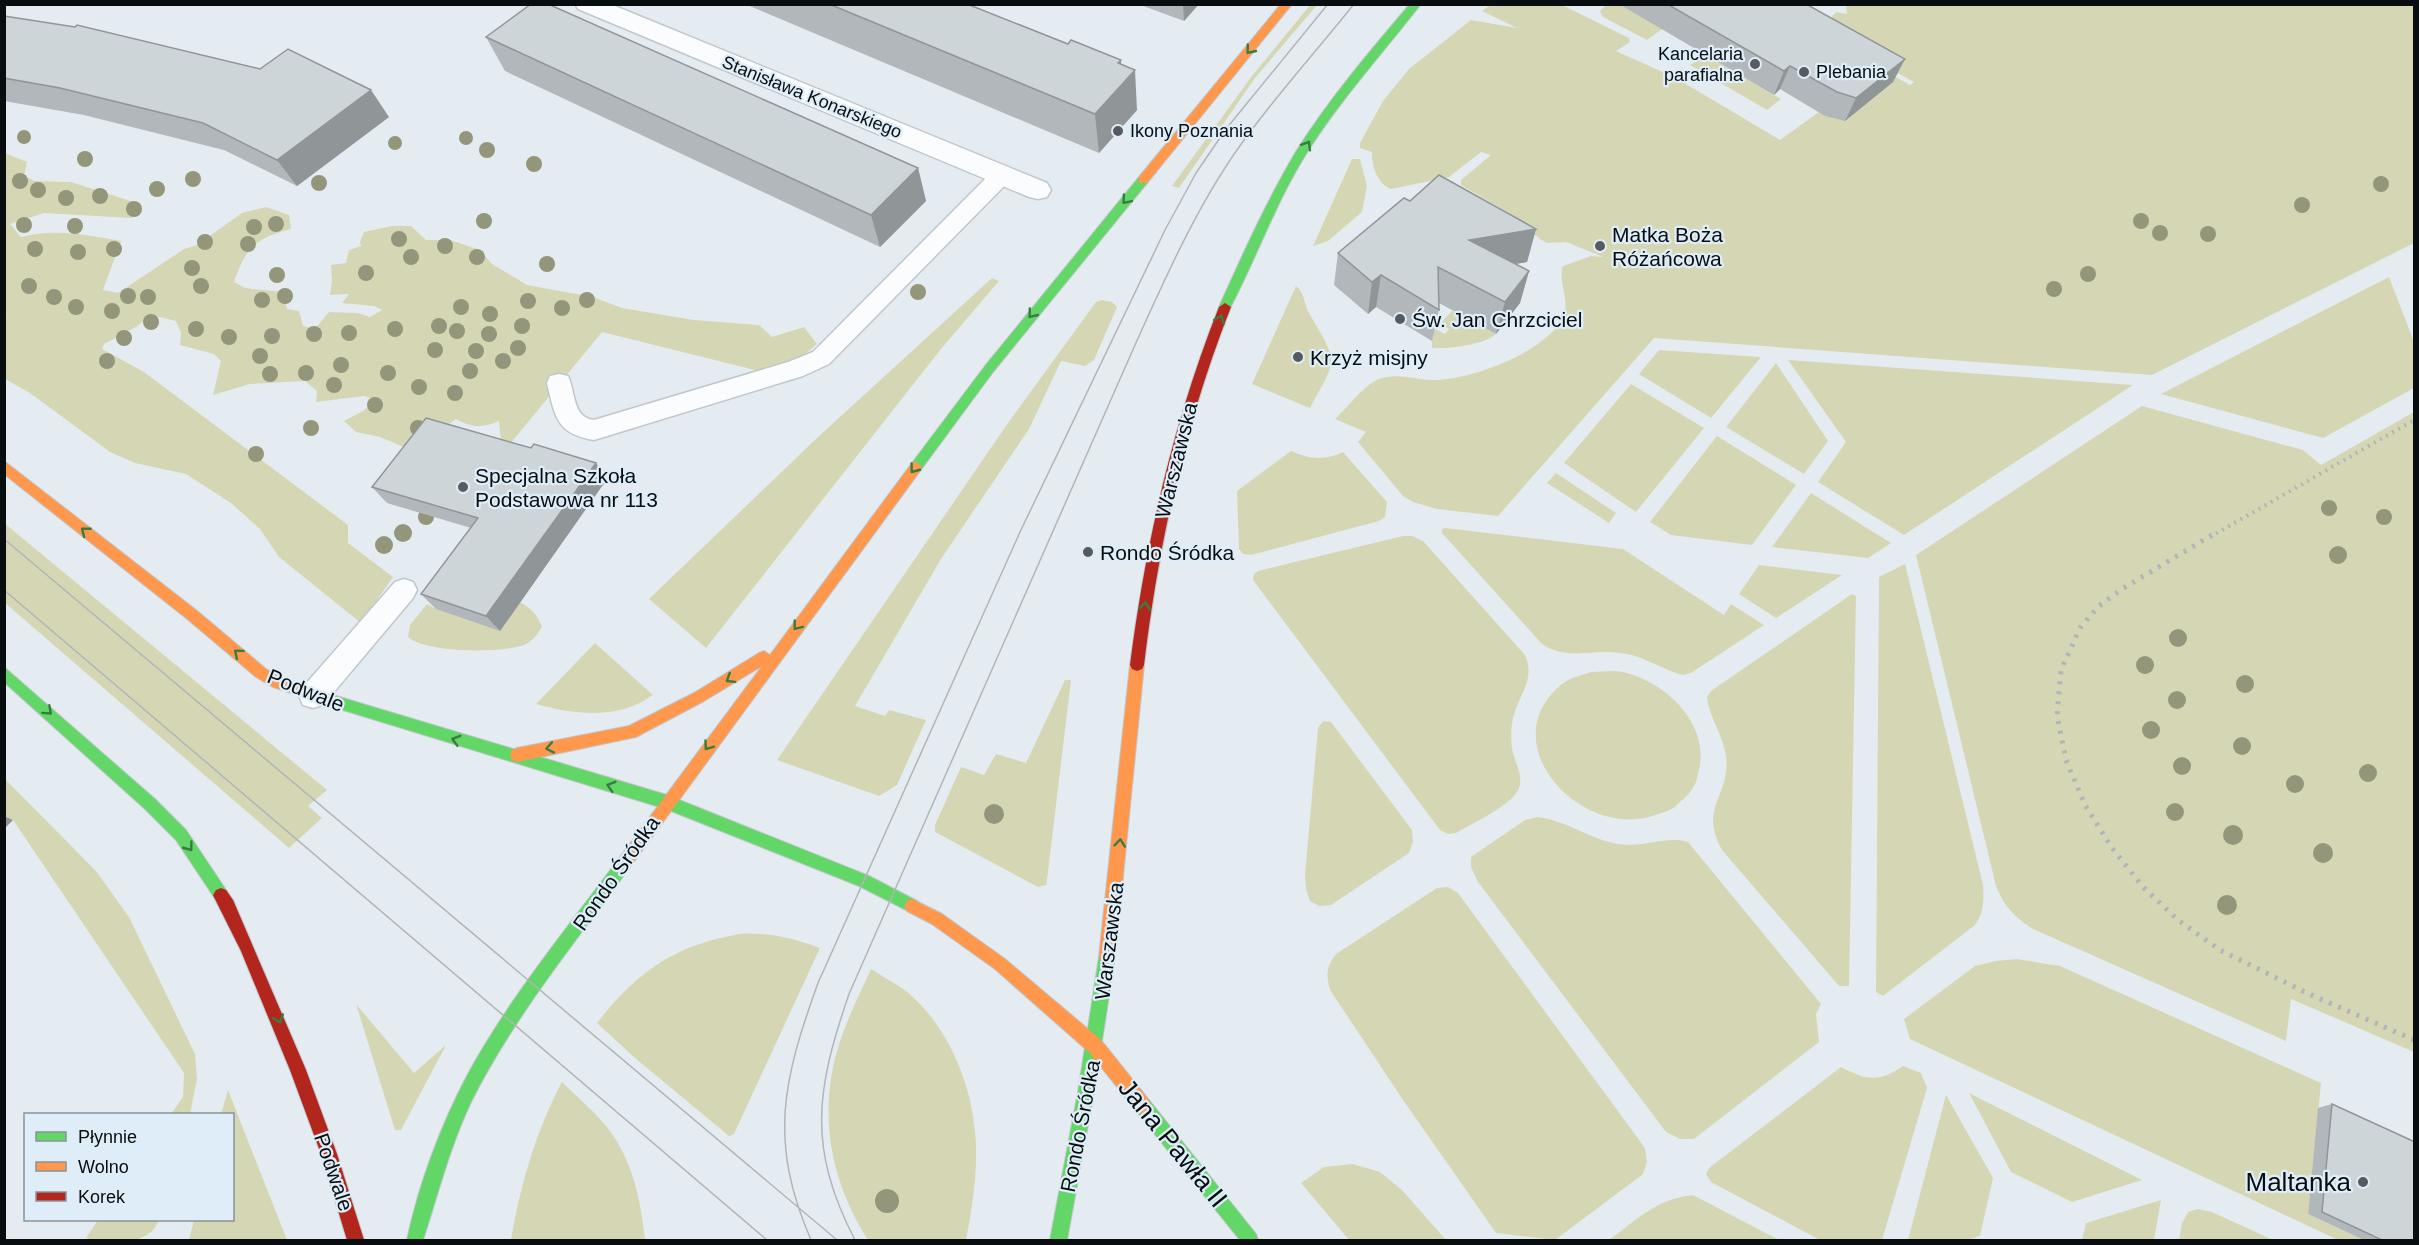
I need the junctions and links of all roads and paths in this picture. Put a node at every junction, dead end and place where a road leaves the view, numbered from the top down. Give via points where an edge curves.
1 (587, 4) edge
2 (1287, 4) edge
3 (1416, 4) edge
4 (1002, 176) junction
5 (1038, 190) dead end
6 (559, 383) dead end
7 (4, 466) edge
8 (404, 590) dead end
9 (780, 648) junction
10 (4, 673) edge
11 (313, 696) junction
12 (512, 756) junction
13 (667, 802) junction
14 (1095, 1047) junction
15 (356, 1240) edge
16 (414, 1240) edge
17 (1058, 1240) edge
18 (1250, 1240) edge

1 - 4 street, Stanisława Konarskiego
2 -> 9 main road via 1011,340
14 -> 3 main road, Warszawska via 1148,579 1165,493 1199,374 1226,303 1285,183 1351,81
4 - 5 street, Stanisława Konarskiego
4 - 6 lane via 821,358 594,430 581,429 569,420
11 -> 7 main road, Podwale via 261,673
8 - 11 lane
9 -> 12 main road via 631,732
9 -> 13 main road
10 -> 15 main road, Podwale via 174,829 228,905 278,1016
12 -> 11 main road, Podwale
13 -> 12 main road, Podwale
13 - 14 main road, Rondo Śródka via 864,881 937,919 1000,964
13 - 16 main road, Rondo Śródka via 509,1023 474,1079 444,1147
14 - 17 main road, Rondo Śródka
14 - 18 main road, Jana Pawła II

